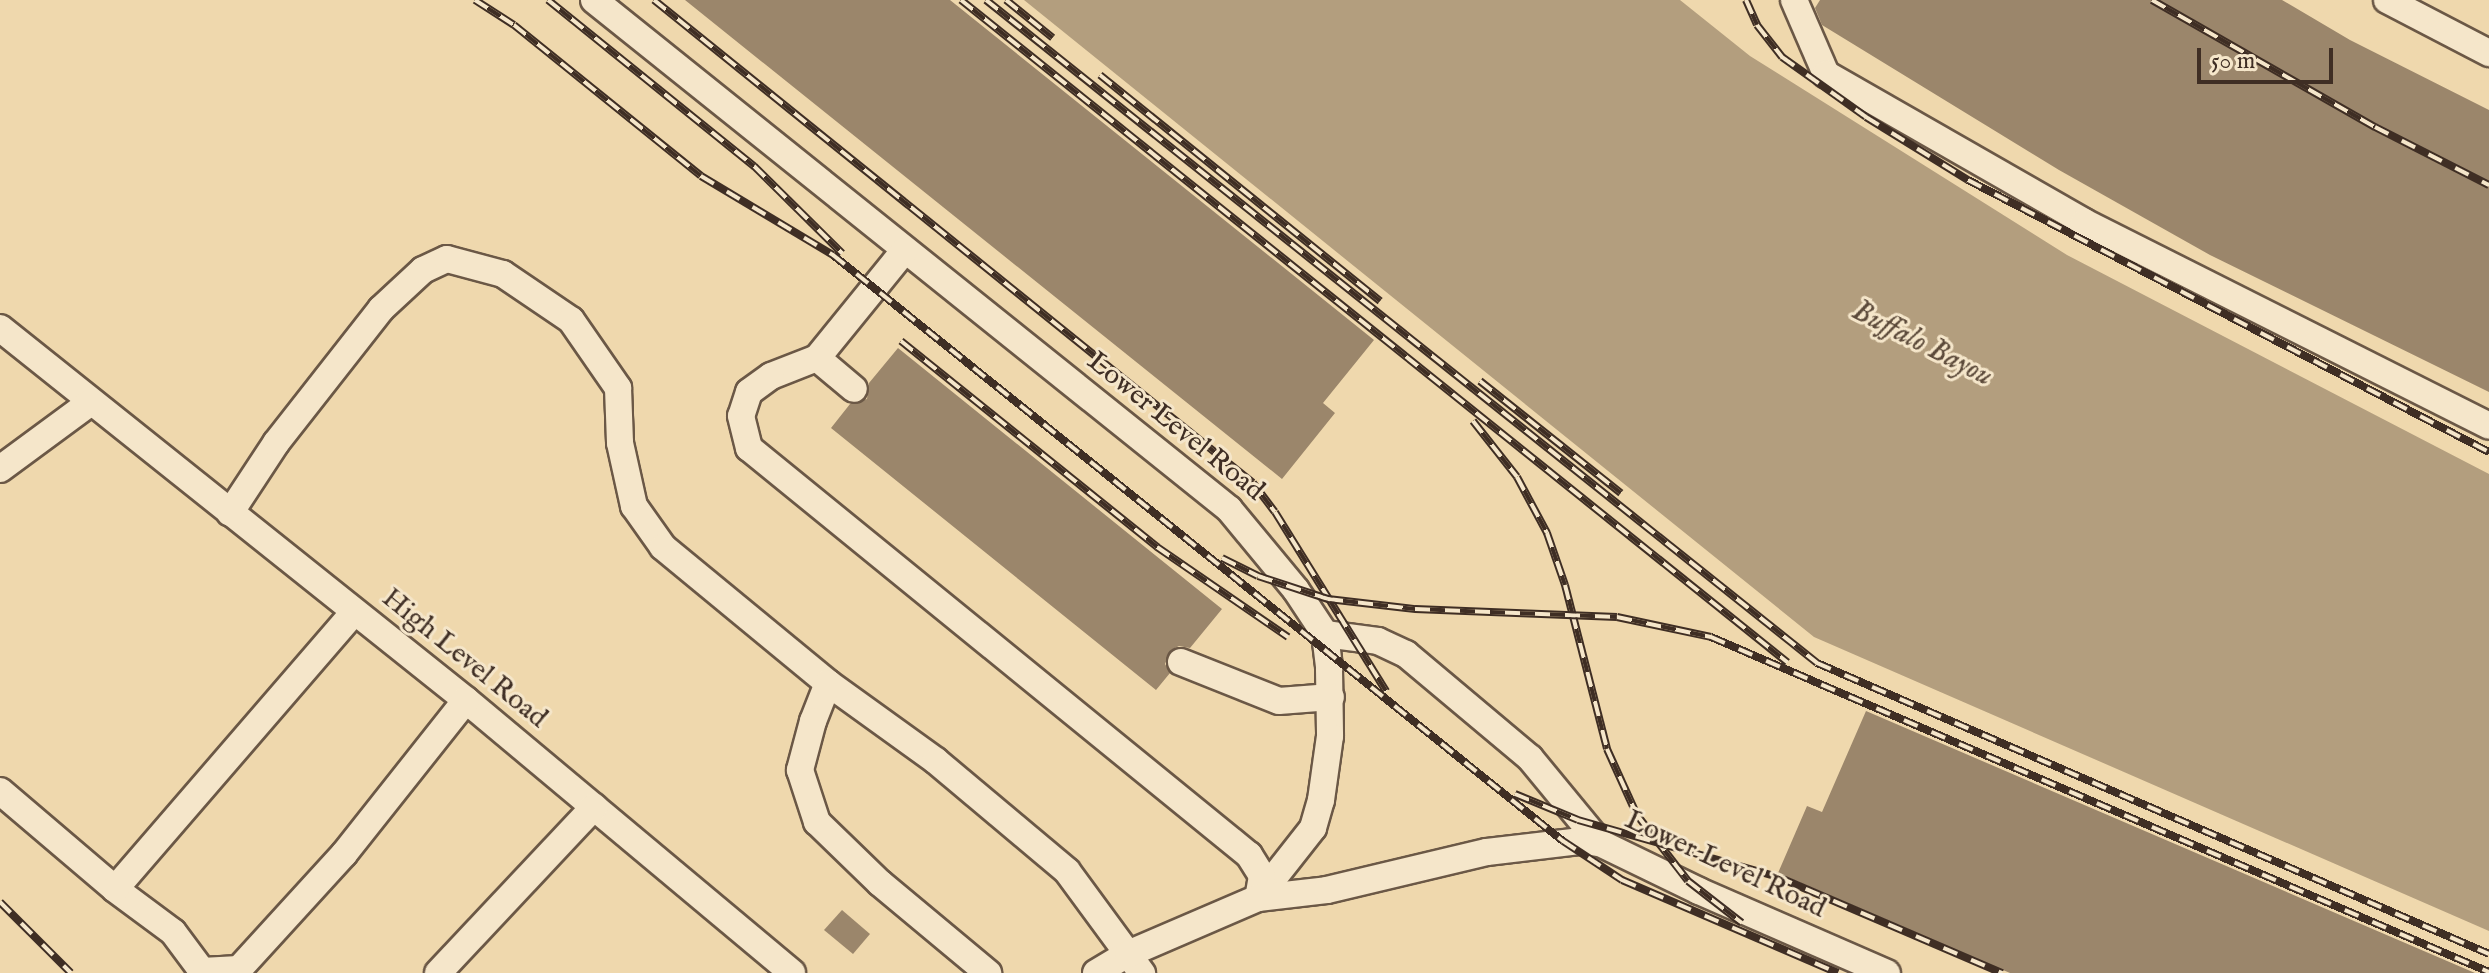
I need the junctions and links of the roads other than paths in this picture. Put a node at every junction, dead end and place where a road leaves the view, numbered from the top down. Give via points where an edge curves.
1 (594, 0) edge
2 (1794, 0) edge
3 (2387, 0) edge
4 (2489, 53) edge
5 (904, 251) junction
6 (0, 328) edge
7 (817, 358) junction
8 (854, 389) dead end
9 (91, 402) junction
10 (2489, 426) edge
11 (0, 469) edge
12 (230, 513) junction
13 (354, 612) junction
14 (1325, 634) junction
15 (1181, 662) dead end
16 (828, 683) junction
17 (1331, 697) junction
18 (466, 700) junction
19 (0, 791) edge
20 (594, 807) junction
21 (1600, 843) junction
22 (115, 889) junction
23 (1258, 898) junction
24 (1135, 964) edge
25 (438, 973) edge
26 (792, 973) edge
27 (988, 973) edge
28 (1096, 973) edge
29 (1887, 973) edge

1 - 5 lane, Lower Level Road
2 - 10 lane via 1826,74 2084,222
3 - 4 lane
5 - 7 lane
5 - 14 lane, Lower Level Road via 1229,509
6 - 9 lane, High Level Road
7 - 8 lane
7 - 23 lane via 771,376 749,392 741,416 749,448 1249,855 1262,876
9 - 11 lane
9 - 12 lane, High Level Road
12 - 13 lane, High Level Road
12 - 16 lane via 276,443 381,309 423,270 447,259 503,274 571,320 618,388 620,443 634,506 663,547
13 - 18 lane, High Level Road
13 - 22 lane
14 - 17 lane
14 - 21 lane via 1378,641 1406,654 1530,758
15 - 17 lane via 1279,701
16 - 24 lane via 936,761 1067,871
16 - 27 lane via 800,770 817,822 880,883
17 - 23 lane via 1325,774 1313,828
18 - 20 lane, High Level Road
18 - 22 lane via 344,854 239,969 202,971 173,932
19 - 22 lane
20 - 25 lane
20 - 26 lane, High Level Road
21 - 23 lane, Lower Level Road via 1563,841 1487,852 1327,890
21 - 29 lane, Lower Level Road
23 - 24 lane
24 - 28 lane

